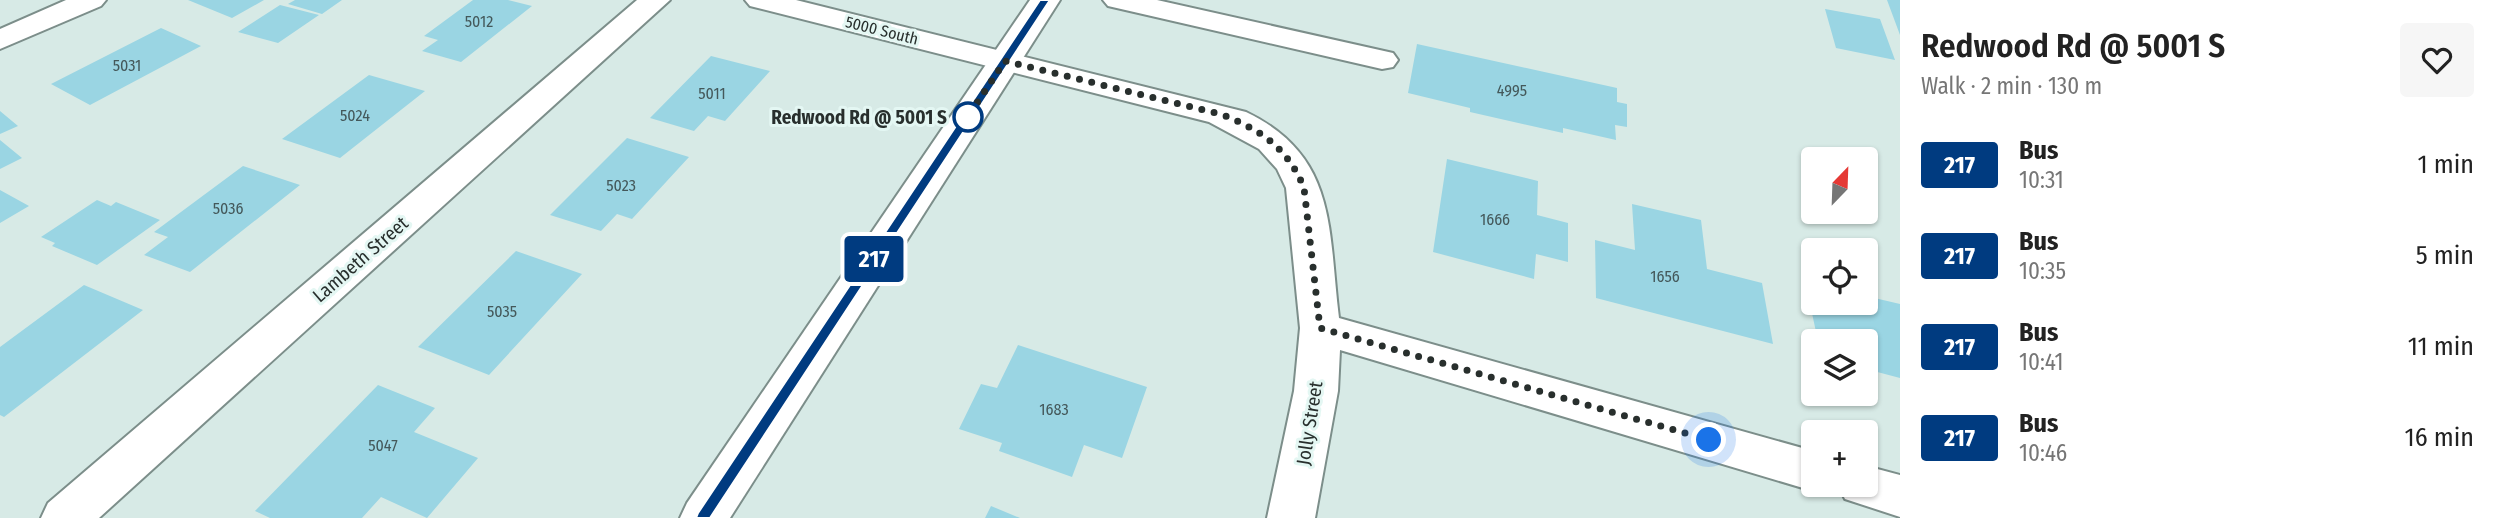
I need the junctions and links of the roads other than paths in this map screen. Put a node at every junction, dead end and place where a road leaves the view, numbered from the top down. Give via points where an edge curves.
1 (91, 0) edge
2 (655, 0) edge
3 (760, 0) edge
4 (1045, 0) edge
5 (1118, 0) edge
6 (0, 40) edge
7 (1382, 60) dead end
8 (1005, 61) junction
9 (1320, 328) junction
10 (1801, 468) edge
11 (1878, 490) edge
12 (1900, 496) edge
13 (65, 518) edge
14 (704, 518) edge
15 (1291, 518) edge

1 - 6 street
2 - 13 street, Lambeth Street
3 - 8 street, 5000 South
4 - 8 street
5 - 7 street
8 - 9 street, 5000 South via 1220,114 1266,136 1297,170 1304,188
8 - 14 street
9 - 10 street
9 - 15 street, Jolly Street via 1316,391
11 - 12 street

